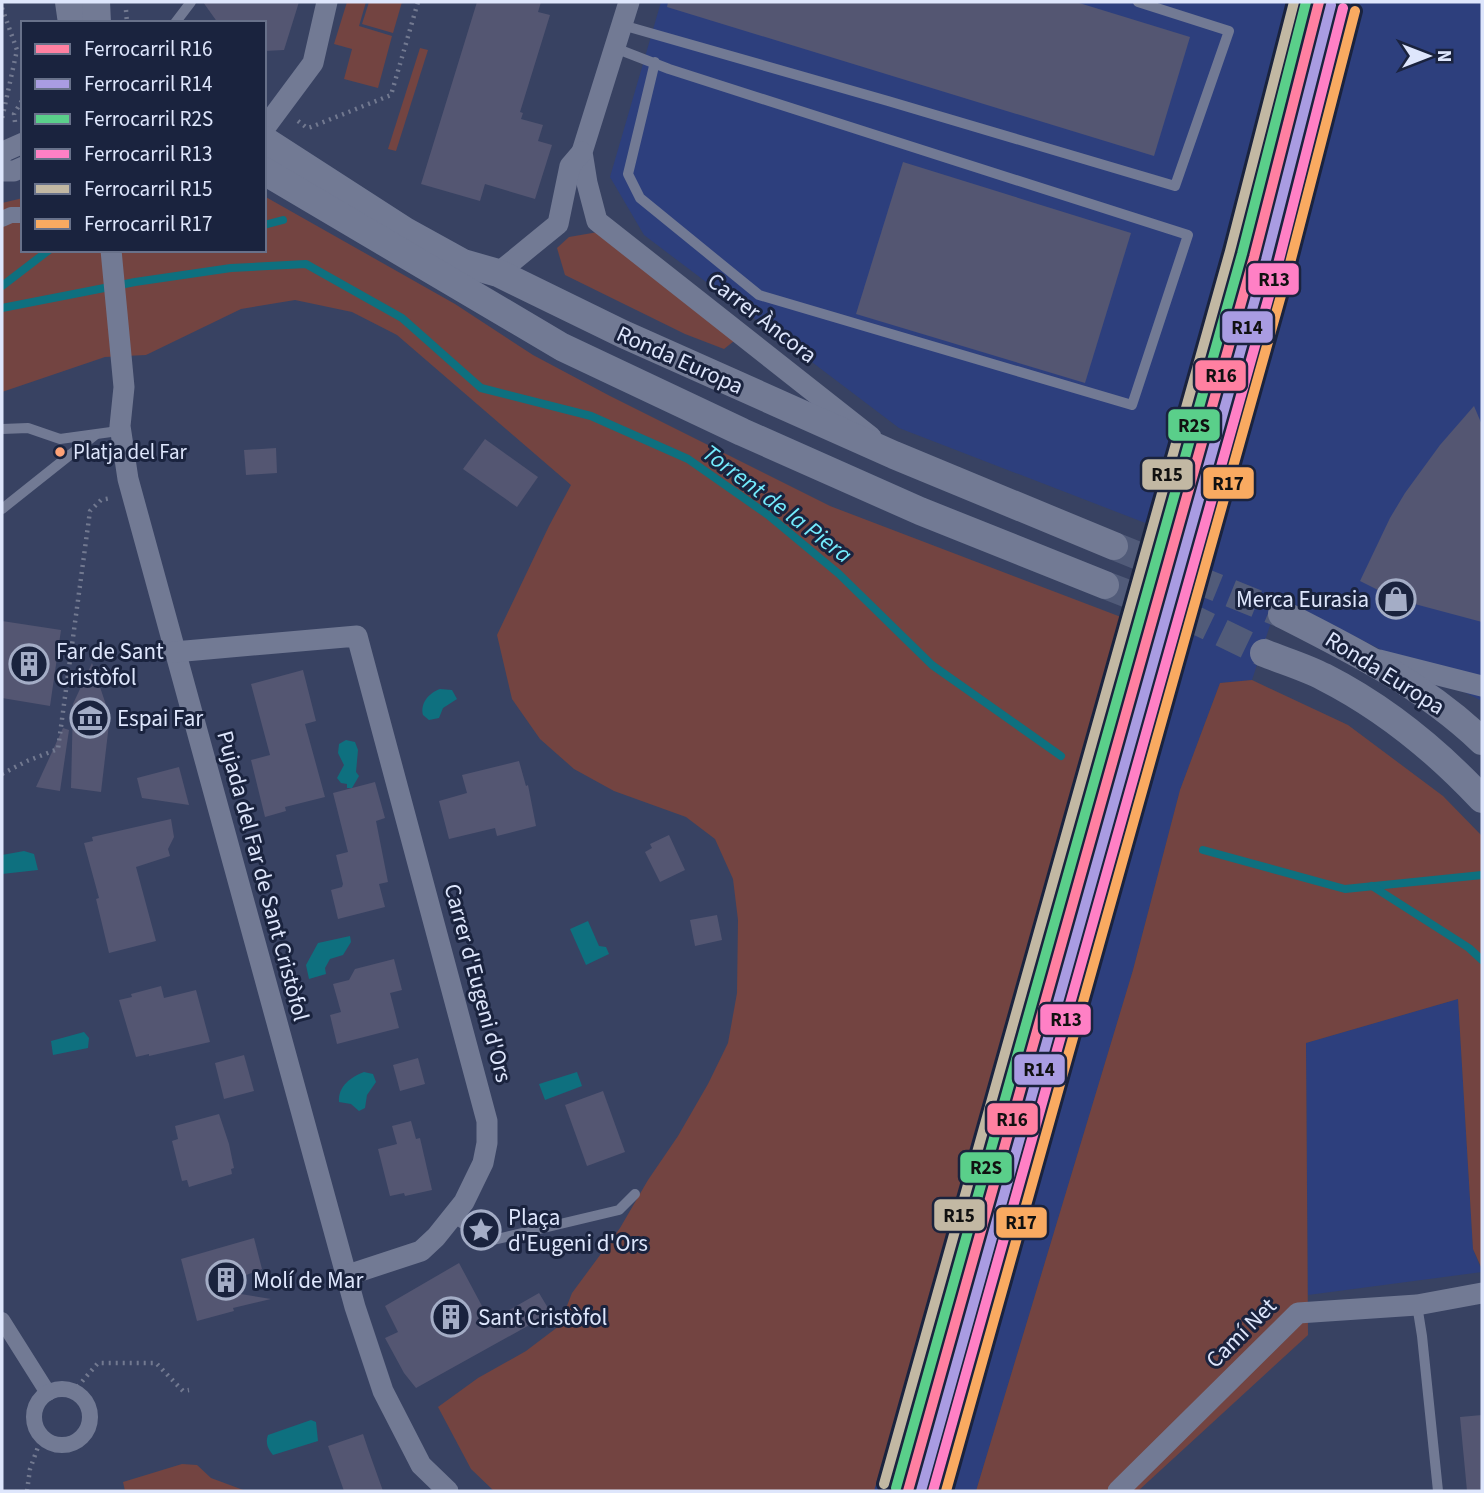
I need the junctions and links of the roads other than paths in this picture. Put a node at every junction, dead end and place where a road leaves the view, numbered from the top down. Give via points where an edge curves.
1 (69, 2) edge
2 (96, 2) edge
3 (191, 2) edge
4 (327, 2) edge
5 (629, 2) edge
6 (1139, 2) edge
7 (72, 21) edge
8 (97, 21) edge
9 (177, 21) edge
10 (622, 24) junction
11 (615, 48) junction
12 (655, 62) junction
13 (266, 126) edge
14 (266, 141) edge
15 (21, 144) edge
16 (582, 152) junction
17 (2, 155) edge
18 (21, 168) edge
19 (2, 171) edge
20 (266, 172) edge
21 (21, 215) edge
22 (2, 219) edge
23 (597, 221) junction
24 (558, 224) junction
25 (111, 252) edge
26 (498, 273) junction
27 (120, 426) junction
28 (2, 429) edge
29 (97, 434) junction
30 (894, 456) junction
31 (2, 509) edge
32 (1114, 546) tunnel mouth
33 (1105, 584) tunnel mouth
34 (1282, 614) tunnel mouth
35 (174, 652) junction
36 (1264, 653) tunnel mouth
37 (1365, 656) junction
38 (1482, 686) edge
39 (1482, 741) edge
40 (1482, 799) edge
41 (635, 1194) dead end
42 (452, 1216) junction
43 (345, 1276) junction
44 (1482, 1293) edge
45 (1417, 1305) junction
46 (2, 1320) edge
47 (48, 1393) junction
48 (448, 1491) edge
49 (1118, 1491) edge
50 (1438, 1491) edge

1 - 7 street
2 - 8 street
3 - 9 lane
4 - 13 street via 313,63
5 - 10 street
6 - 10 lane via 1229,31 1175,186
10 - 11 street
11 - 12 lane
11 - 16 street
12 - 12 lane via 628,174 640,198 759,295 1132,405 1188,235
14 - 26 street, Ronda Europa via 405,231 463,263
15 - 17 street
16 - 23 street
16 - 24 street via 570,166
18 - 19 street
20 - 33 street, Ronda Europa via 562,347 920,511
21 - 22 street
23 - 24 street
23 - 30 street, Carrer Àncora
24 - 26 street
25 - 27 street, Pujada del Far de Sant Cristòfol via 124,387
26 - 30 street, Ronda Europa
27 - 29 lane
27 - 35 street, Pujada del Far de Sant Cristòfol via 128,479
28 - 29 lane via 28,428 60,439
29 - 31 lane
30 - 32 street, Ronda Europa
34 - 37 street, Ronda Europa
35 - 42 street, Carrer d'Eugeni d'Ors via 357,636 487,1121 483,1163
35 - 43 street, Pujada del Far de Sant Cristòfol
36 - 40 street, Ronda Europa via 1323,677 1387,715
37 - 38 street
37 - 39 street, Ronda Europa via 1415,686
41 - 42 lane via 619,1210 489,1241
42 - 43 street, Carrer d'Eugeni d'Ors via 421,1251
43 - 48 street, Pujada del Far de Sant Cristòfol via 383,1391 421,1465
44 - 45 street, Camí Net
45 - 49 street, Camí Net via 1298,1313
45 - 50 lane
46 - 47 street
47 - 47 street via 73,1392 89,1411 83,1436 72,1443 59,1445 41,1436 35,1413

